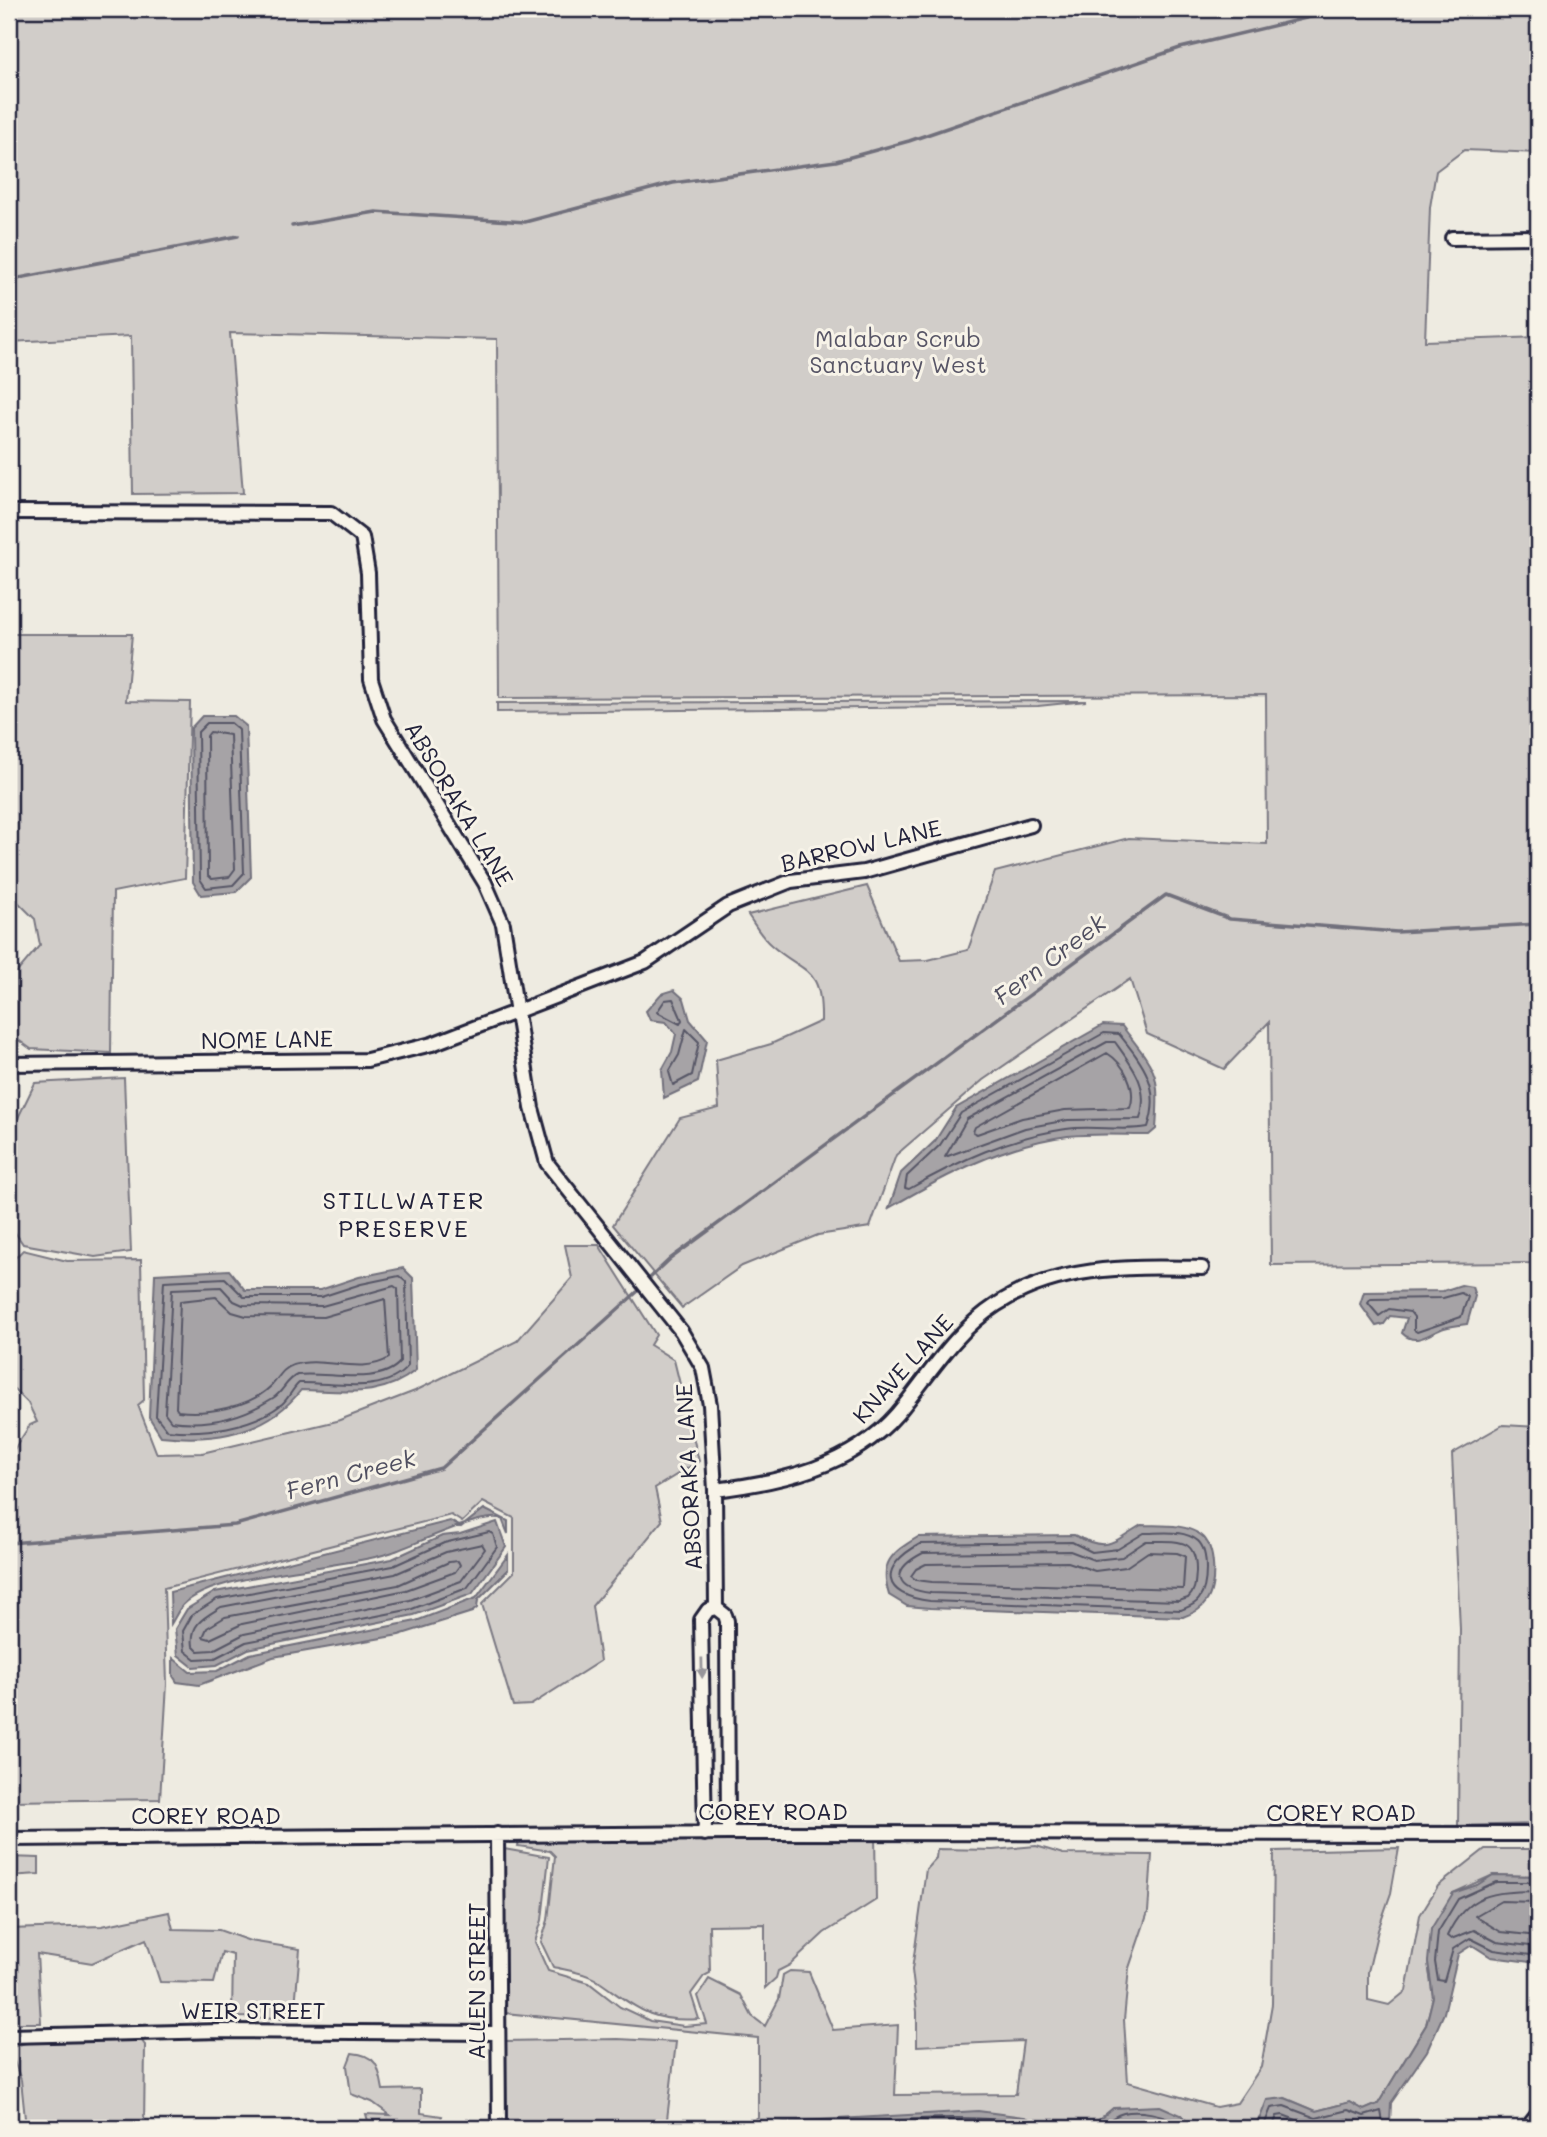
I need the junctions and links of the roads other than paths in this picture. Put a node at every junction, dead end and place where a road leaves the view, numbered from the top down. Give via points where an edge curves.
1 (1538, 237) edge
2 (1452, 238) dead end
3 (9, 512) edge
4 (1031, 825) dead end
5 (517, 1013) junction
6 (9, 1064) edge
7 (1202, 1268) dead end
8 (715, 1490) junction
9 (716, 1608) junction
10 (703, 1745) junction
11 (727, 1745) junction
12 (727, 1833) junction
13 (497, 1834) junction
14 (705, 1834) junction
15 (1538, 1834) edge
16 (9, 1839) edge
17 (497, 2033) junction
18 (9, 2036) edge
19 (1538, 2114) edge
20 (499, 2128) edge
21 (1527, 2128) edge

1 - 2 street
3 - 5 street, ABSORAKA LANE via 331,513 362,537 368,573 371,679 384,719 485,883 503,924
4 - 5 street, BARROW LANE via 864,872 791,881 728,906 645,962
5 - 6 street, NOME LANE via 432,1044 367,1060
5 - 8 street, ABSORAKA LANE via 532,1108 547,1163 681,1331 703,1367
7 - 8 street, KNAVE LANE via 1096,1269 1024,1290 995,1305 963,1331 895,1416 852,1453 774,1483
8 - 9 street, ABSORAKA LANE
9 -> 10 street, ABSORAKA LANE via 701,1620
9 - 11 street, ABSORAKA LANE via 727,1621
10 - 11 street
10 - 14 street, ABSORAKA LANE
11 - 12 street, ABSORAKA LANE
12 - 14 street, COREY ROAD
12 - 15 street, COREY ROAD
13 - 14 street, COREY ROAD
13 - 16 street, COREY ROAD
13 - 17 street, ALLEN STREET
17 - 18 street, WEIR STREET via 222,2031
17 - 20 street, ALLEN STREET
19 - 21 street

